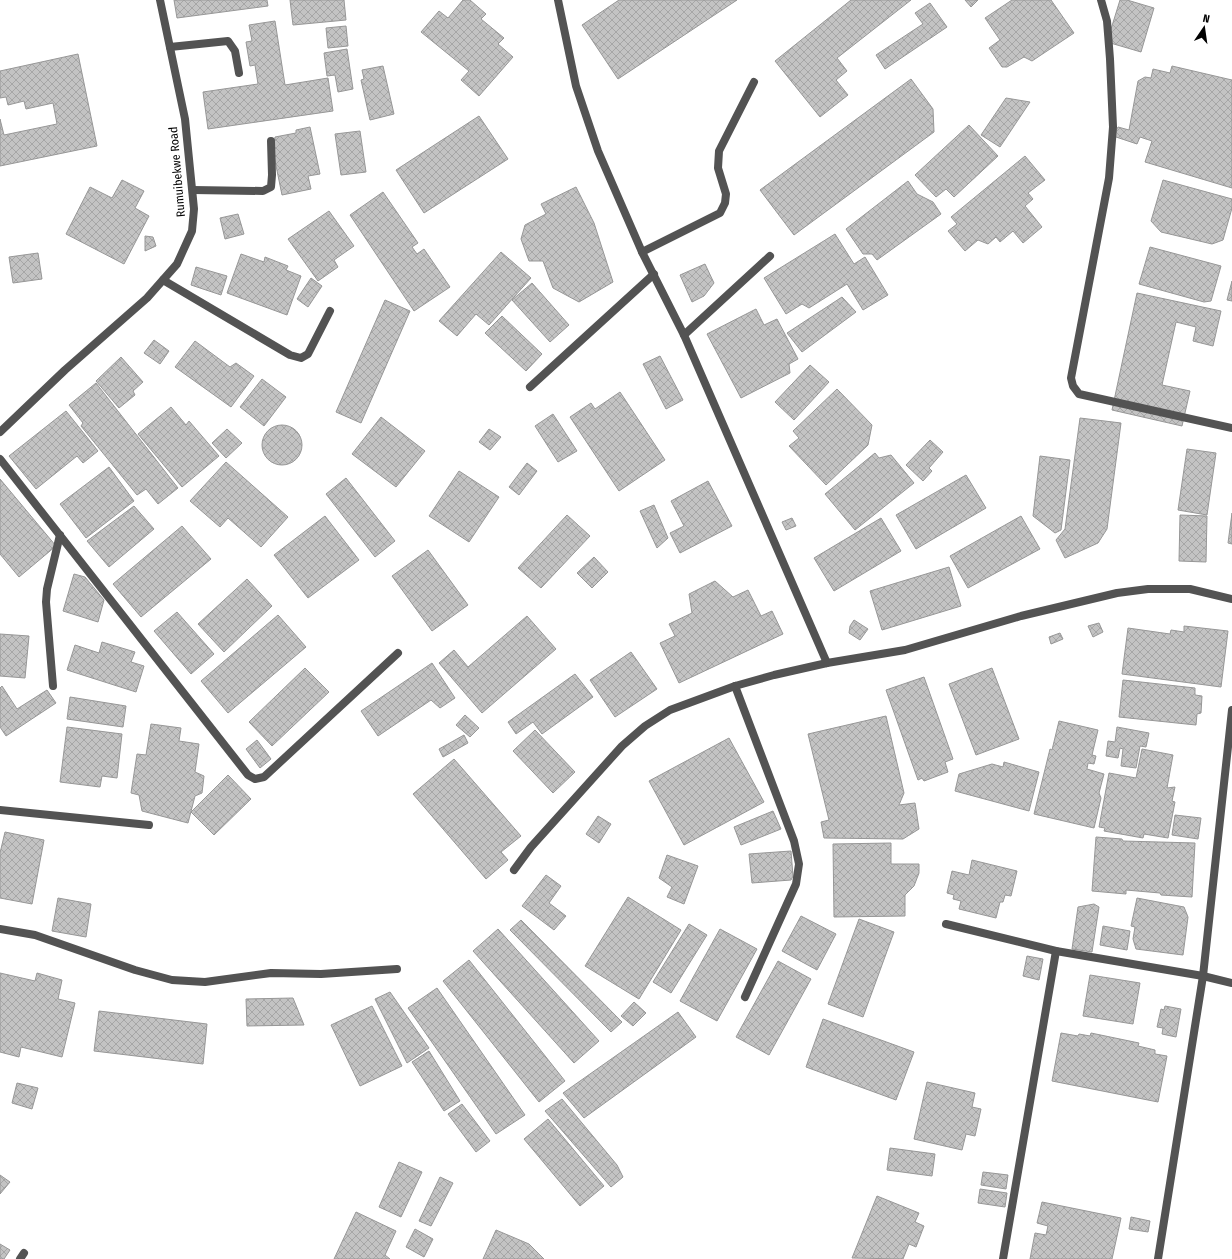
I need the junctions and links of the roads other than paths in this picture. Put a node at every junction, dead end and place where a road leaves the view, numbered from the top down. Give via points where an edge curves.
1 (160, 0) edge
2 (558, 0) edge
3 (1101, 0) edge
4 (170, 47) junction
5 (239, 73) dead end
6 (754, 82) dead end
7 (271, 141) dead end
8 (193, 190) junction
9 (642, 252) junction
10 (770, 256) dead end
11 (654, 274) junction
12 (163, 280) junction
13 (330, 311) dead end
14 (684, 335) junction
15 (530, 387) dead end
16 (1232, 428) edge
17 (0, 432) edge
18 (0, 458) edge
19 (60, 535) junction
20 (1232, 599) edge
21 (398, 653) dead end
22 (826, 663) junction
23 (53, 686) dead end
24 (735, 686) junction
25 (1232, 710) edge
26 (0, 810) edge
27 (149, 825) dead end
28 (514, 870) dead end
29 (946, 924) dead end
30 (0, 929) edge
31 (1056, 951) junction
32 (397, 970) dead end
33 (1202, 976) junction
34 (1232, 983) edge
35 (744, 998) dead end
36 (1003, 1259) edge
37 (1158, 1259) edge

1 - 4 street, Rumuibekwe Road
2 - 9 street via 584,113
3 - 16 street via 1107,21 1110,59 1113,127 1111,156 1071,378 1073,386 1079,394
4 - 5 street via 228,41 235,51
4 - 8 street, Rumuibekwe Road via 185,119
6 - 9 street via 719,151 718,168 726,194 720,213
7 - 8 street via 271,187 263,191
8 - 12 street, Rumuibekwe Road via 192,231 177,264
9 - 11 street
10 - 14 street
11 - 14 street
11 - 15 street
12 - 13 street via 290,355 301,358 308,354
12 - 17 street, Rumuibekwe Road
14 - 22 street
18 - 19 street
19 - 21 street via 248,775 255,779 264,777
19 - 23 street via 46,602
20 - 22 street via 1190,589 1148,589 1117,593 1021,616 905,650
22 - 24 street
24 - 28 street via 670,710 645,726 597,773 531,846
24 - 35 street via 794,841 798,864 796,884
25 - 33 street
26 - 27 street
29 - 31 street
30 - 32 street via 36,935 135,970 172,980 206,982 271,973 321,974
31 - 33 street
31 - 36 street
33 - 34 street
33 - 37 street

